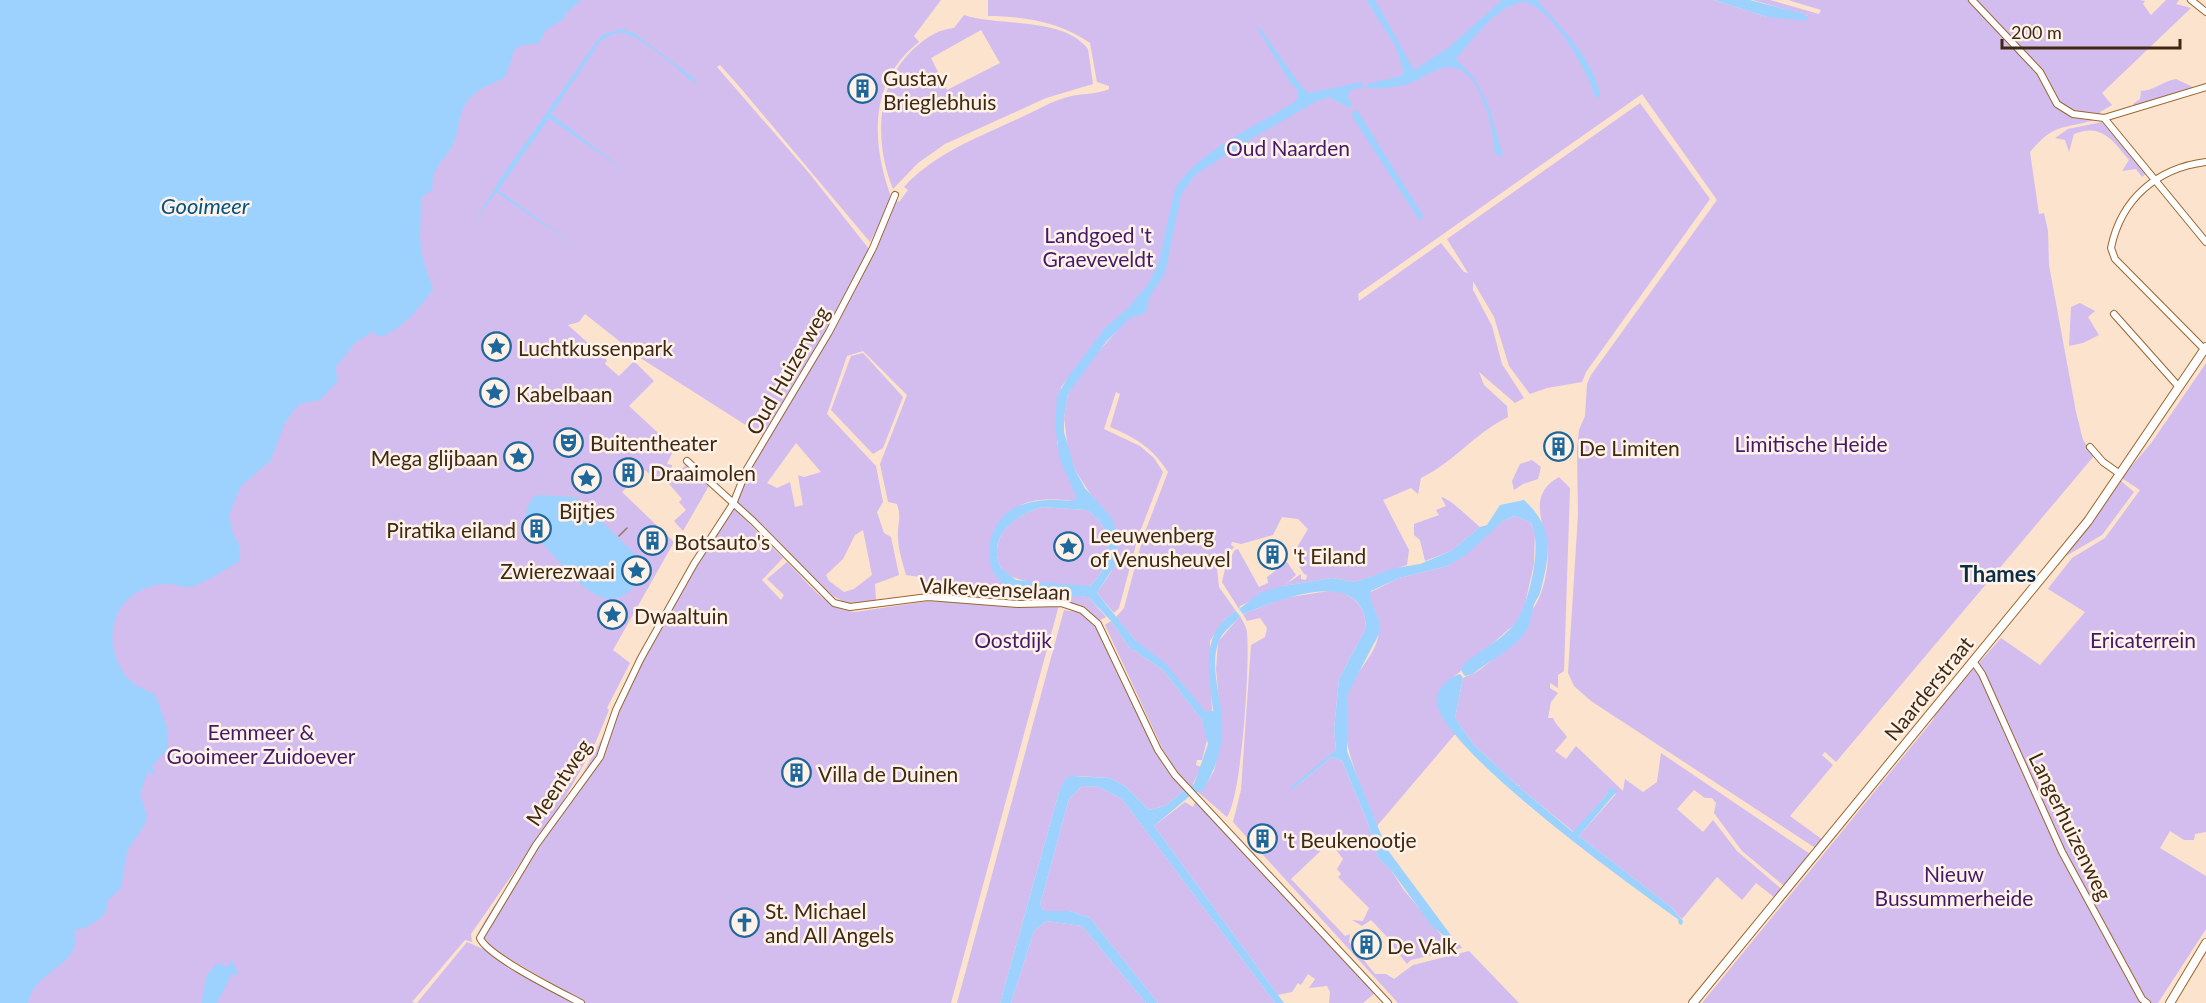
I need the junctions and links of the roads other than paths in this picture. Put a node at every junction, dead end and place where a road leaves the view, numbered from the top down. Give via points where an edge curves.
1 (1972, 0) edge
2 (2191, 0) edge
3 (2206, 12) edge
4 (2206, 87) edge
5 (2103, 118) junction
6 (2206, 162) edge
7 (2154, 179) junction
8 (896, 195) dead end
9 (2206, 242) edge
10 (2114, 314) dead end
11 (2205, 348) edge
12 (2179, 387) junction
13 (2090, 447) dead end
14 (687, 461) dead end
15 (2120, 474) junction
16 (733, 504) junction
17 (1972, 661) junction
18 (2206, 943) edge
19 (580, 1003) edge
20 (1388, 1003) edge
21 (1693, 1003) edge
22 (2147, 1003) edge
23 (2170, 1003) edge

1 - 5 street via 2040,72 2057,104 2073,114
2 - 3 street
4 - 5 street
5 - 7 street
6 - 7 street via 2181,167
7 - 9 street
7 - 11 street via 2128,205 2112,242 2113,254
8 - 16 street, Oud Huizerweg via 829,332 747,469
10 - 12 street
11 - 12 street, Naarderstraat
12 - 15 street, Naarderstraat
13 - 15 street
14 - 16 street
15 - 17 street, Naarderstraat via 2088,520
16 - 19 street, Meentweg via 641,658 616,710 600,757 536,845 480,938 483,946 507,962
16 - 20 street, Valkeveenselaan via 834,603 850,607 928,597 1061,603 1082,610 1098,624 1158,750 1183,784
17 - 21 street, Naarderstraat
17 - 22 street, Langerhuizenweg via 1983,674 2062,852
18 - 23 main road

